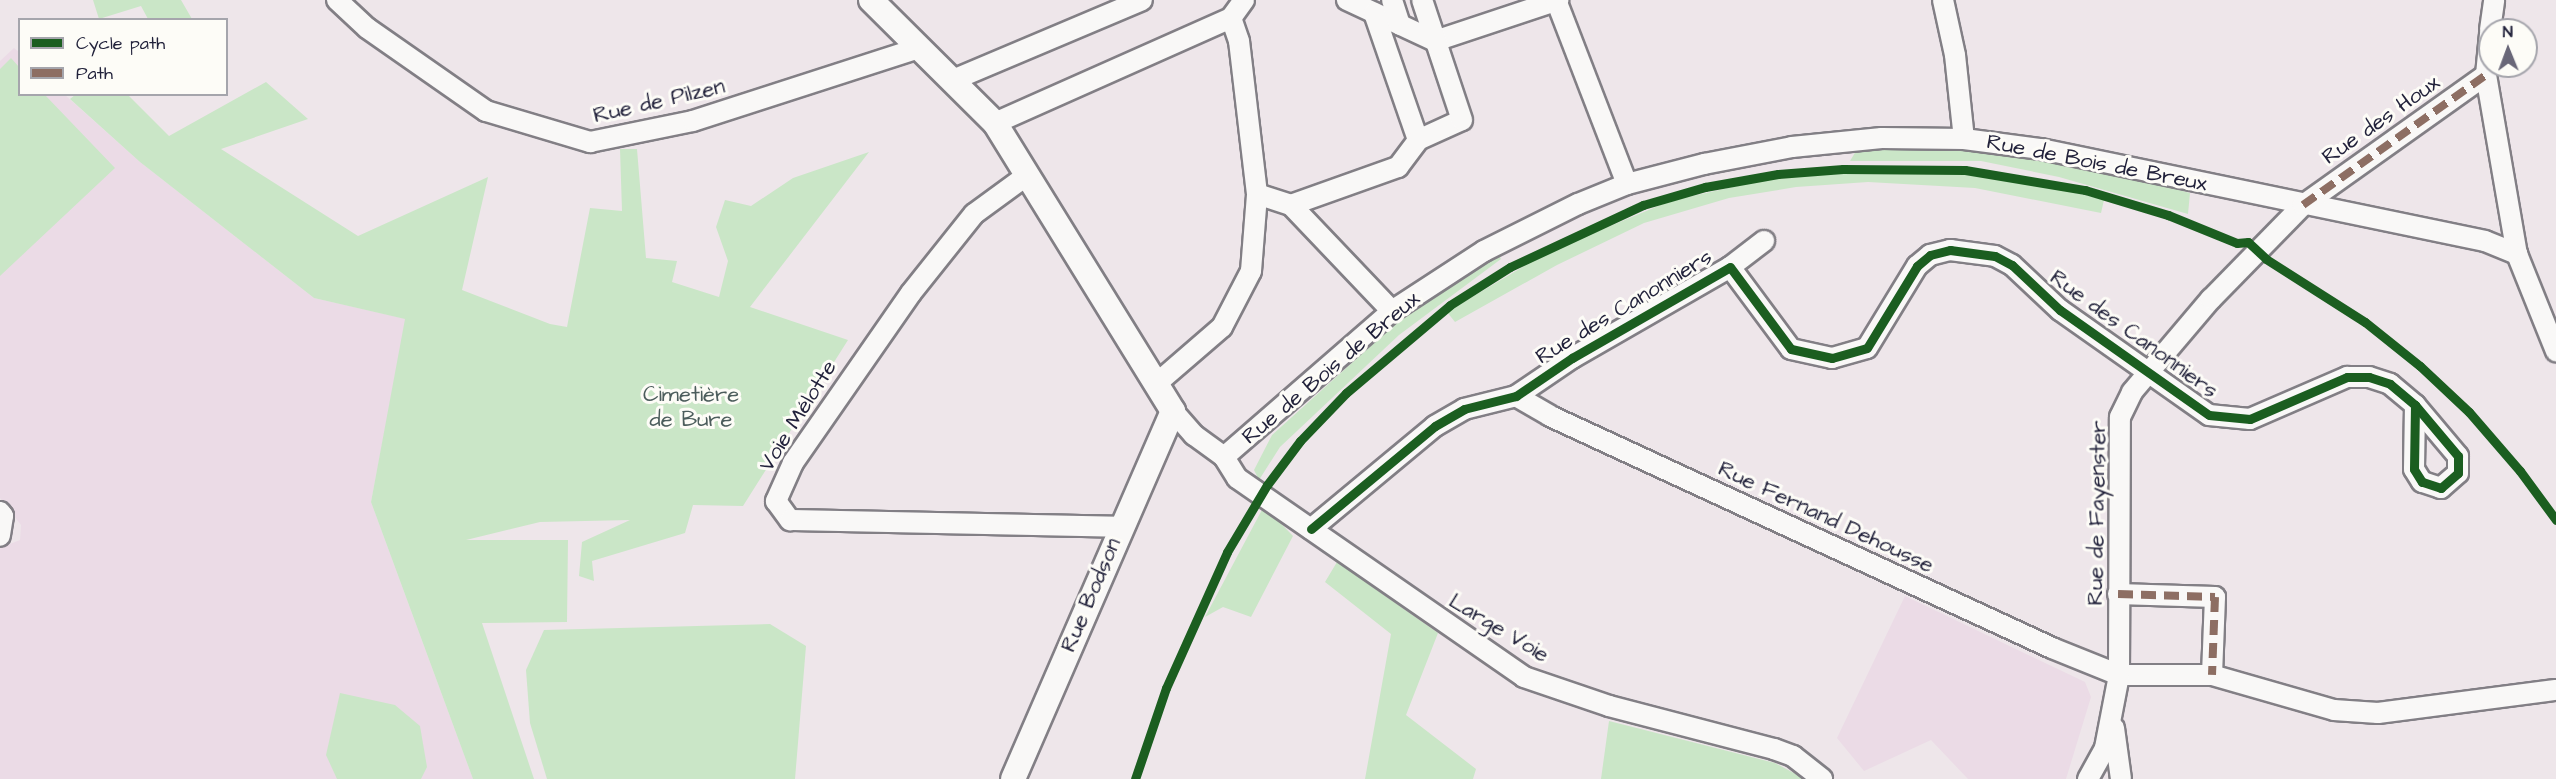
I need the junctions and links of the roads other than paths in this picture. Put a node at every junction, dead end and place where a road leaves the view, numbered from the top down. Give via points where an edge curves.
1 (337, 0) edge
2 (871, 0) edge
3 (1142, 0) edge
4 (1244, 0) edge
5 (1347, 0) edge
6 (1392, 0) edge
7 (1422, 0) edge
8 (1556, 0) edge
9 (1943, 0) edge
10 (2494, 0) edge
11 (1374, 13) junction
12 (1231, 18) junction
13 (2492, 18) edge
14 (1400, 25) junction
15 (1435, 41) junction
16 (916, 49) junction
17 (2482, 78) edge
18 (2487, 78) edge
19 (953, 80) junction
20 (995, 123) junction
21 (1964, 139) junction
22 (1418, 140) junction
23 (1026, 176) junction
24 (1628, 184) junction
25 (1257, 194) junction
26 (1292, 205) junction
27 (2303, 205) junction
28 (1764, 241) dead end
29 (2517, 254) junction
30 (1730, 267) junction
31 (1392, 311) junction
32 (2556, 351) edge
33 (2150, 374) junction
34 (1156, 384) junction
35 (1516, 396) junction
36 (2415, 405) dead end
37 (1173, 411) junction
38 (1224, 457) junction
39 (0, 512) edge
40 (1120, 527) junction
41 (1311, 529) junction
42 (0, 536) edge
43 (2118, 594) junction
44 (2119, 675) junction
45 (2212, 675) junction
46 (2556, 690) edge
47 (2112, 713) junction
48 (1013, 779) edge
49 (1822, 779) edge
50 (2088, 779) edge
51 (2121, 779) edge

1 - 16 street, Rue de Pilzen via 367,28 486,111 590,142 693,121
2 - 16 street
3 - 19 street
4 - 12 street
5 - 11 street
6 - 14 street
7 - 15 street
8 - 15 street
8 - 24 street
9 - 21 street via 1955,55
10 - 13 street
11 - 14 street
11 - 22 street
12 - 20 street
12 - 25 street via 1239,41
14 - 15 street
15 - 22 street via 1462,120
16 - 19 street
17 - 27 street, Rue des Houx
18 - 29 street
19 - 20 street
20 - 23 street
21 - 24 street, Rue de Bois de Breux via 1882,138 1792,147
21 - 27 street, Rue de Bois de Breux via 2041,149
22 - 26 street via 1398,166
23 - 34 street
23 - 40 street, Voie Mélotte via 974,214 910,293 793,463 776,501 790,520
24 - 31 street, Rue de Bois de Breux via 1484,251
25 - 26 street
25 - 34 street via 1251,271 1222,327
26 - 31 street
27 - 29 street, Rue de Bois de Breux via 2485,241
27 - 33 street, Rue de Fayenster via 2211,299
28 - 30 street, Rue des Canonniers
29 - 32 street
30 - 33 street, Rue des Canonniers via 1791,349 1832,358 1867,348 1917,266 1930,255 1950,250 1995,256 2012,265 2060,309
30 - 35 street, Rue des Canonniers via 1572,358
31 - 38 street, Rue de Bois de Breux
33 - 36 street, Rue des Canonniers via 2209,415 2250,419 2347,377 2369,377 2390,384
33 - 43 street, Rue de Fayenster via 2132,392 2120,417
34 - 37 street
35 - 41 street, Rue des Canonniers via 1464,409 1435,426
35 - 44 street, Rue Fernand Dehousse via 1560,421 2052,648
37 - 38 street, Large Voie via 1194,435
37 - 40 street, Rue Bodson
38 - 41 street, Large Voie via 1237,478
39 - 42 street
40 - 48 street, Rue Bodson
41 - 49 street, Large Voie via 1524,677 1609,706 1774,749 1793,756
43 - 44 street, Rue de Fayenster
43 - 45 street via 2215,597
44 - 45 street
44 - 47 street, Rue de Fayenster
45 - 46 street via 2334,710 2378,712
47 - 50 street, Rue de Fayenster via 2104,748
47 - 51 street

